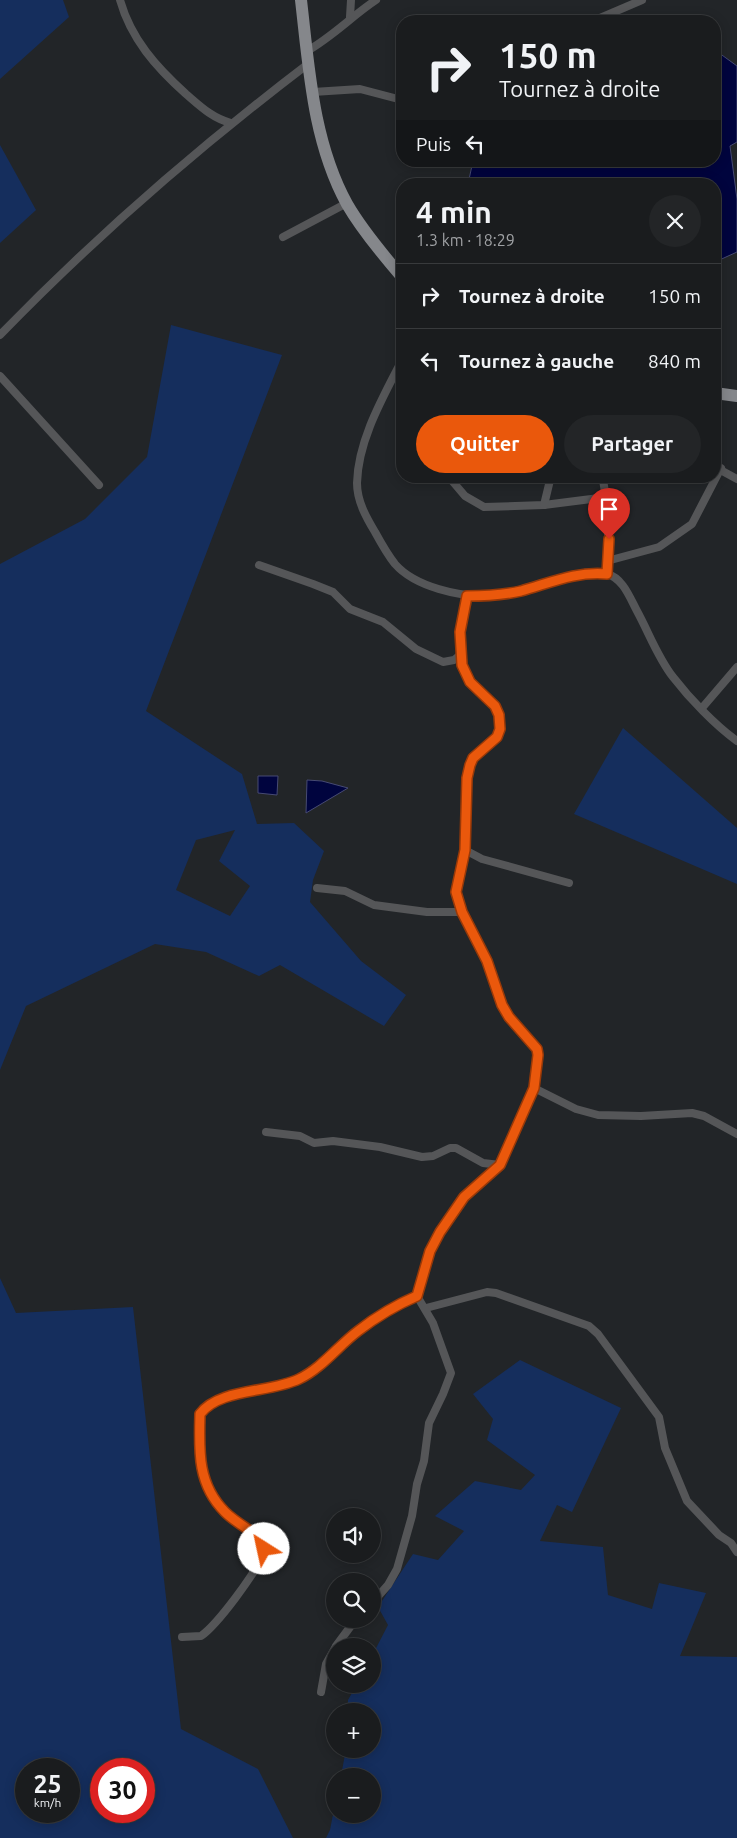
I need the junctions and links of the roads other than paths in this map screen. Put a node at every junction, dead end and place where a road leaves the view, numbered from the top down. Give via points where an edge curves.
1 (120, 0) edge
2 (302, 0) edge
3 (351, 0) edge
4 (376, 0) edge
5 (642, 0) edge
6 (607, 15) edge
7 (350, 17) junction
8 (308, 57) junction
9 (313, 92) junction
10 (396, 98) edge
11 (231, 123) junction
12 (347, 203) junction
13 (283, 237) dead end
14 (396, 270) edge
15 (0, 335) edge
16 (0, 376) edge
17 (396, 378) edge
18 (721, 394) edge
19 (737, 396) edge
20 (721, 470) edge
21 (737, 479) edge
22 (454, 483) edge
23 (549, 483) edge
24 (604, 483) edge
25 (711, 483) edge
26 (99, 485) dead end
27 (607, 497) junction
28 (544, 505) junction
29 (607, 561) junction
30 (258, 565) dead end
31 (607, 574) junction
32 (467, 596) junction
33 (460, 655) junction
34 (737, 667) edge
35 (702, 708) junction
36 (737, 741) edge
37 (465, 850) junction
38 (569, 883) dead end
39 (317, 888) dead end
40 (462, 912) junction
41 (534, 1088) junction
42 (266, 1132) dead end
43 (737, 1134) edge
44 (500, 1165) junction
45 (417, 1296) junction
46 (426, 1308) junction
47 (737, 1552) edge
48 (381, 1592) edge
49 (182, 1637) dead end
50 (326, 1664) edge
51 (321, 1692) dead end

1 - 11 street via 130,28 162,74 217,119
2 - 8 main road
3 - 7 street
4 - 7 street
5 - 6 street
7 - 8 street
8 - 9 main road
8 - 11 street
9 - 10 street via 360,89
9 - 12 main road via 326,155
11 - 15 street via 129,212
12 - 13 street
12 - 14 main road
16 - 26 street
17 - 32 street via 368,435 359,467 359,500 396,565 421,582
18 - 19 main road
20 - 21 street
22 - 28 street via 465,496 484,507
23 - 28 street
24 - 27 street
25 - 29 street via 692,524 658,547
27 - 28 street
27 - 29 street
29 - 31 street
30 - 33 street via 333,592 350,610 383,622 416,649 443,662
31 - 32 street via 592,572 563,577 520,591
31 - 35 street via 625,589 673,677
32 - 33 street via 460,632
33 - 37 street via 470,682 495,706 500,729 497,737 473,758 470,765
34 - 35 street
35 - 36 street
37 - 38 street via 482,859
37 - 40 street via 456,892
39 - 40 street via 344,891 374,905 427,912
40 - 41 street via 487,961 502,1005 537,1049
41 - 43 street via 576,1109 598,1115 692,1113
41 - 44 street
42 - 44 street via 300,1136 317,1143 333,1141 422,1157 456,1148 483,1163
44 - 45 street via 464,1197 440,1232 430,1251
45 - 46 street
45 - 49 street via 392,1307 357,1331 300,1378 284,1385 227,1397 206,1407 200,1414 200,1470 210,1491 225,1512 262,1539 264,1545 262,1556 218,1620 201,1636
46 - 47 street via 486,1292 496,1293 588,1326 598,1334 659,1417 665,1448 687,1501
46 - 48 street via 451,1372 429,1422 412,1516 397,1569
50 - 51 street

